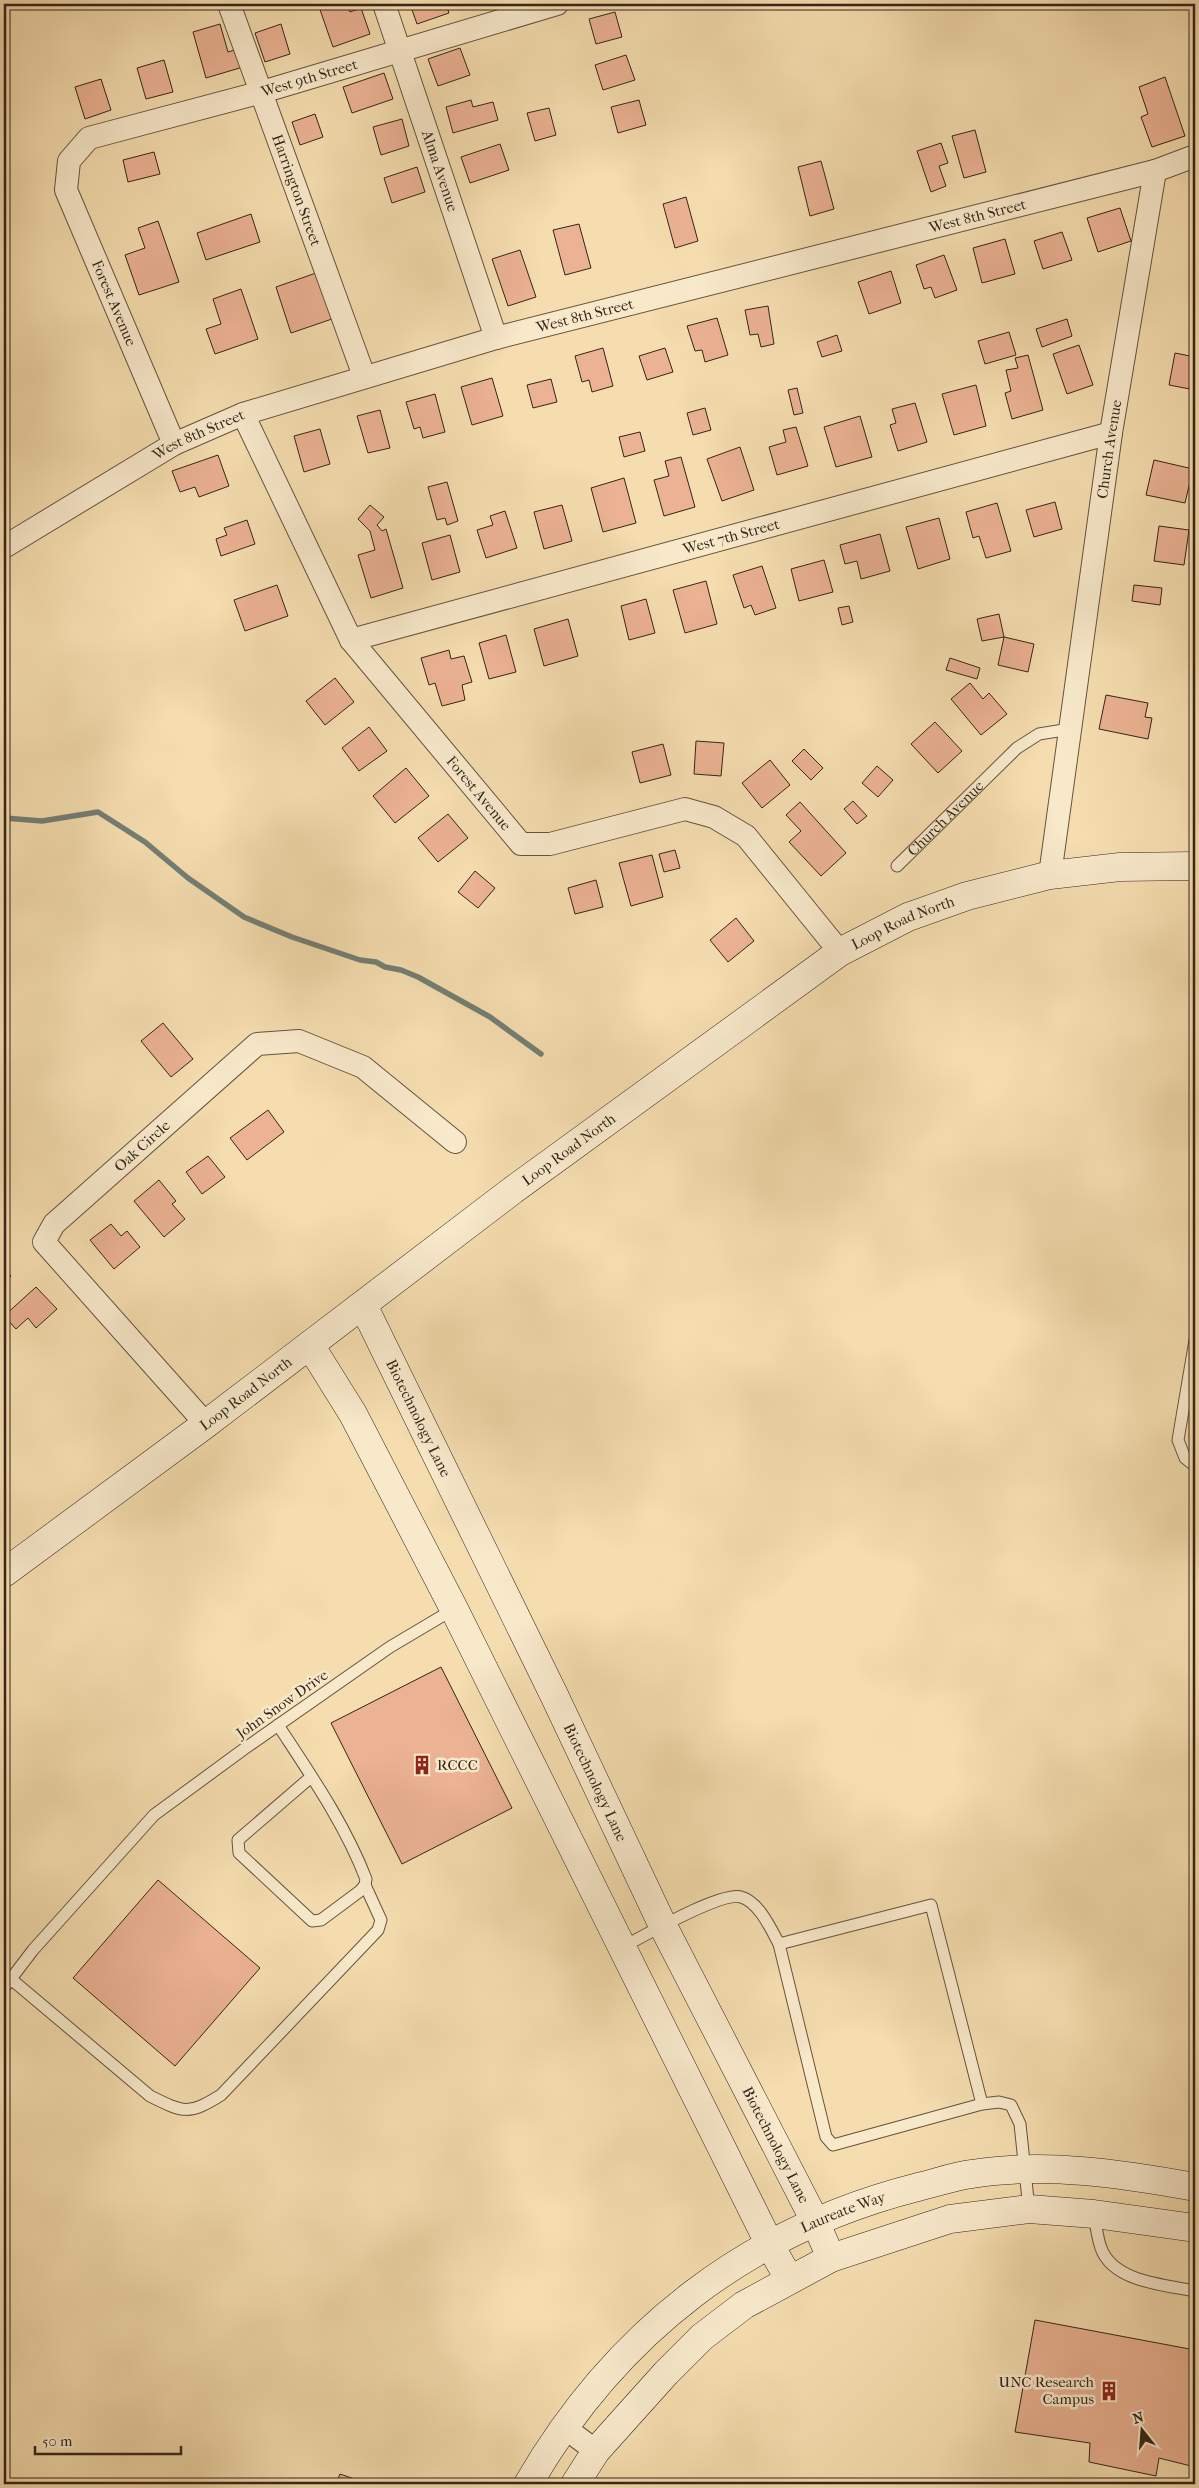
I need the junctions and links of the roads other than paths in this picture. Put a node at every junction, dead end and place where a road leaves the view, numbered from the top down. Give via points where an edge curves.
1 (230, 4) edge
2 (384, 4) edge
3 (557, 4) edge
4 (399, 51) junction
5 (262, 92) junction
6 (1195, 156) edge
7 (69, 161) joint
8 (1155, 171) junction
9 (496, 338) junction
10 (364, 376) junction
11 (243, 414) junction
12 (1111, 433) junction
13 (174, 444) junction
14 (4, 547) edge
15 (351, 640) junction
16 (1070, 729) junction
17 (897, 866) dead end
18 (1195, 866) edge
19 (1050, 875) junction
20 (840, 952) junction
21 (455, 1142) dead end
22 (362, 1305) junction
23 (1195, 1340) edge
24 (310, 1346) junction
25 (206, 1424) junction
26 (1195, 1466) edge
27 (4, 1573) edge
28 (454, 1609) junction
29 (278, 1725) junction
30 (311, 1777) junction
31 (365, 1885) junction
32 (663, 1926) junction
33 (779, 1944) junction
34 (621, 1948) junction
35 (7, 1984) edge
36 (982, 2104) junction
37 (1025, 2170) junction
38 (1195, 2187) edge
39 (1029, 2209) junction
40 (1094, 2214) junction
41 (814, 2221) junction
42 (1195, 2228) edge
43 (769, 2243) junction
44 (831, 2258) junction
45 (789, 2279) junction
46 (1195, 2291) edge
47 (565, 2428) junction
48 (596, 2451) junction
49 (528, 2484) edge
50 (575, 2484) edge

1 - 5 street, Harrington Street
2 - 4 street, Alma Avenue
3 - 4 street, West 9th Street
4 - 5 street, West 9th Street
4 - 9 street, Alma Avenue
5 - 7 street, West 9th Street via 89,138
5 - 10 street, Harrington Street
6 - 8 street, West 8th Street
7 - 13 street, Forest Avenue via 66,190
8 - 9 street, West 8th Street
8 - 12 street, Church Avenue
9 - 10 street, West 8th Street
10 - 11 street, West 8th Street
11 - 13 street, West 8th Street
11 - 15 street, Forest Avenue
12 - 15 street, West 7th Street
12 - 16 street, Church Avenue
13 - 14 street, West 8th Street
15 - 20 street, Forest Avenue via 522,844 550,844 685,809 714,817 746,836
16 - 17 lane, Church Avenue via 1039,734 1017,748
16 - 19 street, Church Avenue
18 - 19 street, Loop Road North via 1120,867
19 - 20 street, Loop Road North via 967,896 908,918
20 - 22 street, Loop Road North via 513,1190
21 - 25 street, Oak Circle via 363,1067 299,1041 257,1044 54,1224 44,1242
22 - 24 street, Loop Road North
22 - 32 street, Biotechnology Lane
23 - 26 lane via 1178,1440 1185,1458
24 - 25 street, Loop Road North
24 - 28 street via 353,1414
25 - 27 street, Loop Road North
28 - 29 lane, John Snow Drive via 390,1647
28 - 34 street
29 - 30 lane
29 - 35 lane, John Snow Drive via 154,1815 33,1950
30 - 31 lane via 352,1847 366,1879
30 - 31 lane via 238,1840 239,1853 312,1921 321,1920
31 - 35 lane via 381,1920 378,1930 221,2095 198,2109 176,2109 150,2096
32 - 33 lane via 705,1905 726,1897 740,1896 768,1922
32 - 34 lane
32 - 41 street, Biotechnology Lane
33 - 36 lane via 932,1905
33 - 36 lane via 826,2137 832,2145
34 - 43 street
36 - 37 lane via 1000,2102 1011,2105 1020,2124
37 - 38 street, Laureate Way via 1148,2179
37 - 39 lane
37 - 41 street, Laureate Way via 972,2174 879,2197
39 - 40 street
39 - 44 street via 950,2219
40 - 42 street
40 - 46 lane via 1101,2249 1125,2274
41 - 43 street, Laureate Way
41 - 44 street, Biotechnology Lane
43 - 45 street
43 - 47 street, Laureate Way via 704,2284 644,2334
44 - 45 street
45 - 48 street via 744,2305 702,2337
47 - 48 street
47 - 49 street, Laureate Way
48 - 50 street

